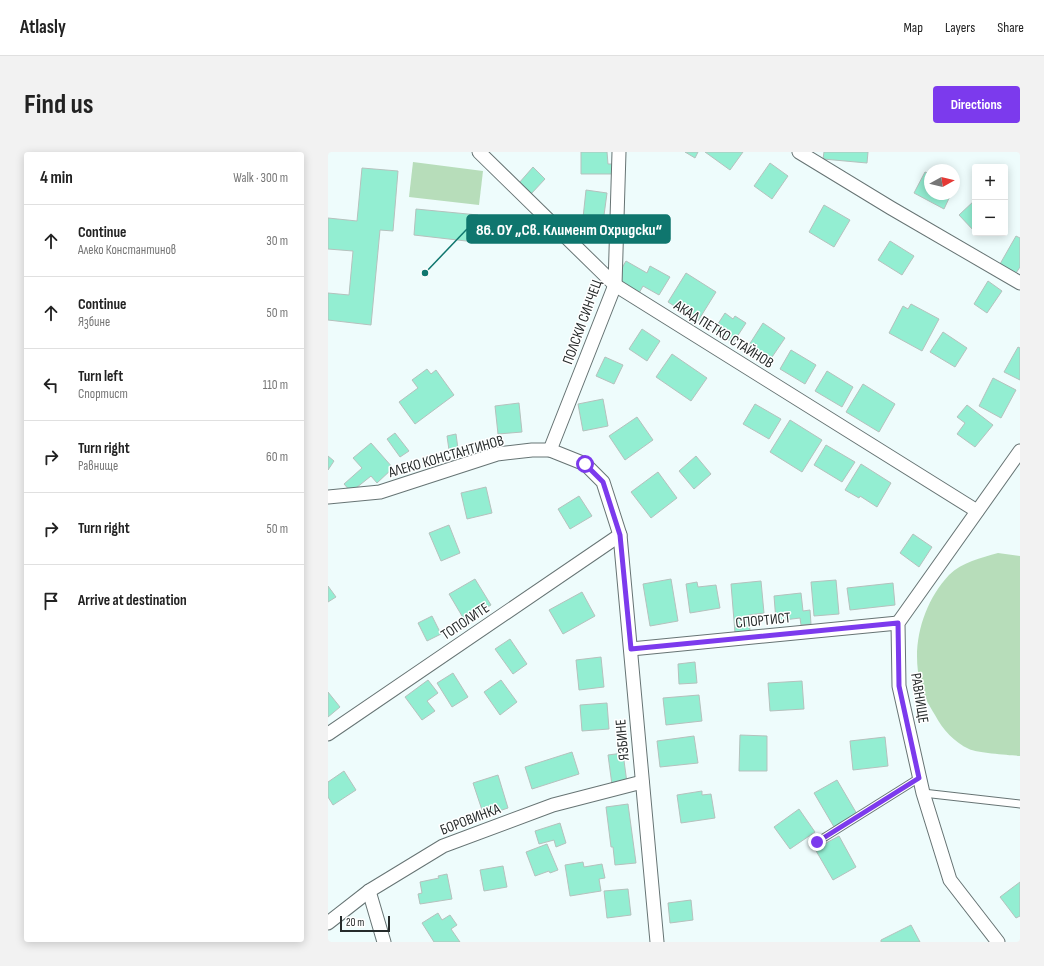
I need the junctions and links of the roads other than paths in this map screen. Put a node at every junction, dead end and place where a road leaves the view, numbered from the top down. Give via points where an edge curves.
1 (479, 152) edge
2 (620, 152) edge
3 (799, 152) edge
4 (1020, 283) edge
5 (615, 285) junction
6 (550, 450) junction
7 (1020, 451) edge
8 (329, 500) edge
9 (977, 511) junction
10 (620, 535) junction
11 (898, 623) junction
12 (631, 649) junction
13 (328, 734) edge
14 (919, 778) junction
15 (642, 782) junction
16 (923, 793) junction
17 (1020, 804) edge
18 (817, 842) dead end
19 (369, 891) junction
20 (328, 923) edge
21 (384, 942) edge
22 (657, 942) edge
23 (998, 942) edge

1 - 5 street, АКАД ПЕТКО СТАЙНОВ
2 - 5 street, ПОЛСКИ СИНЧЕЦ
3 - 4 street
5 - 6 street, ПОЛСКИ СИНЧЕЦ
5 - 9 street, АКАД ПЕТКО СТАЙНОВ
6 - 8 street, АЛЕКО КОНСТАНТИНОВ via 497,454 380,492
6 - 10 street, АЛЕКО КОНСТАНТИНОВ via 585,464 603,482
7 - 9 street
9 - 11 street
10 - 12 street, ЯЗБИНЕ
10 - 13 street, ТОПОЛИТЕ
11 - 12 street, СПОРТИСТ
11 - 14 street, РАВНИЩЕ via 899,686
12 - 15 street, ЯЗБИНЕ
14 - 16 street, РАВНИЩЕ
14 - 18 lane
15 - 19 street, БОРОВИНКА via 553,805 443,846
15 - 22 street, ЯЗБИНЕ
16 - 17 lane
16 - 23 street, РАВНИЩЕ via 950,880
19 - 20 street, БОРОВИНКА
19 - 21 street

